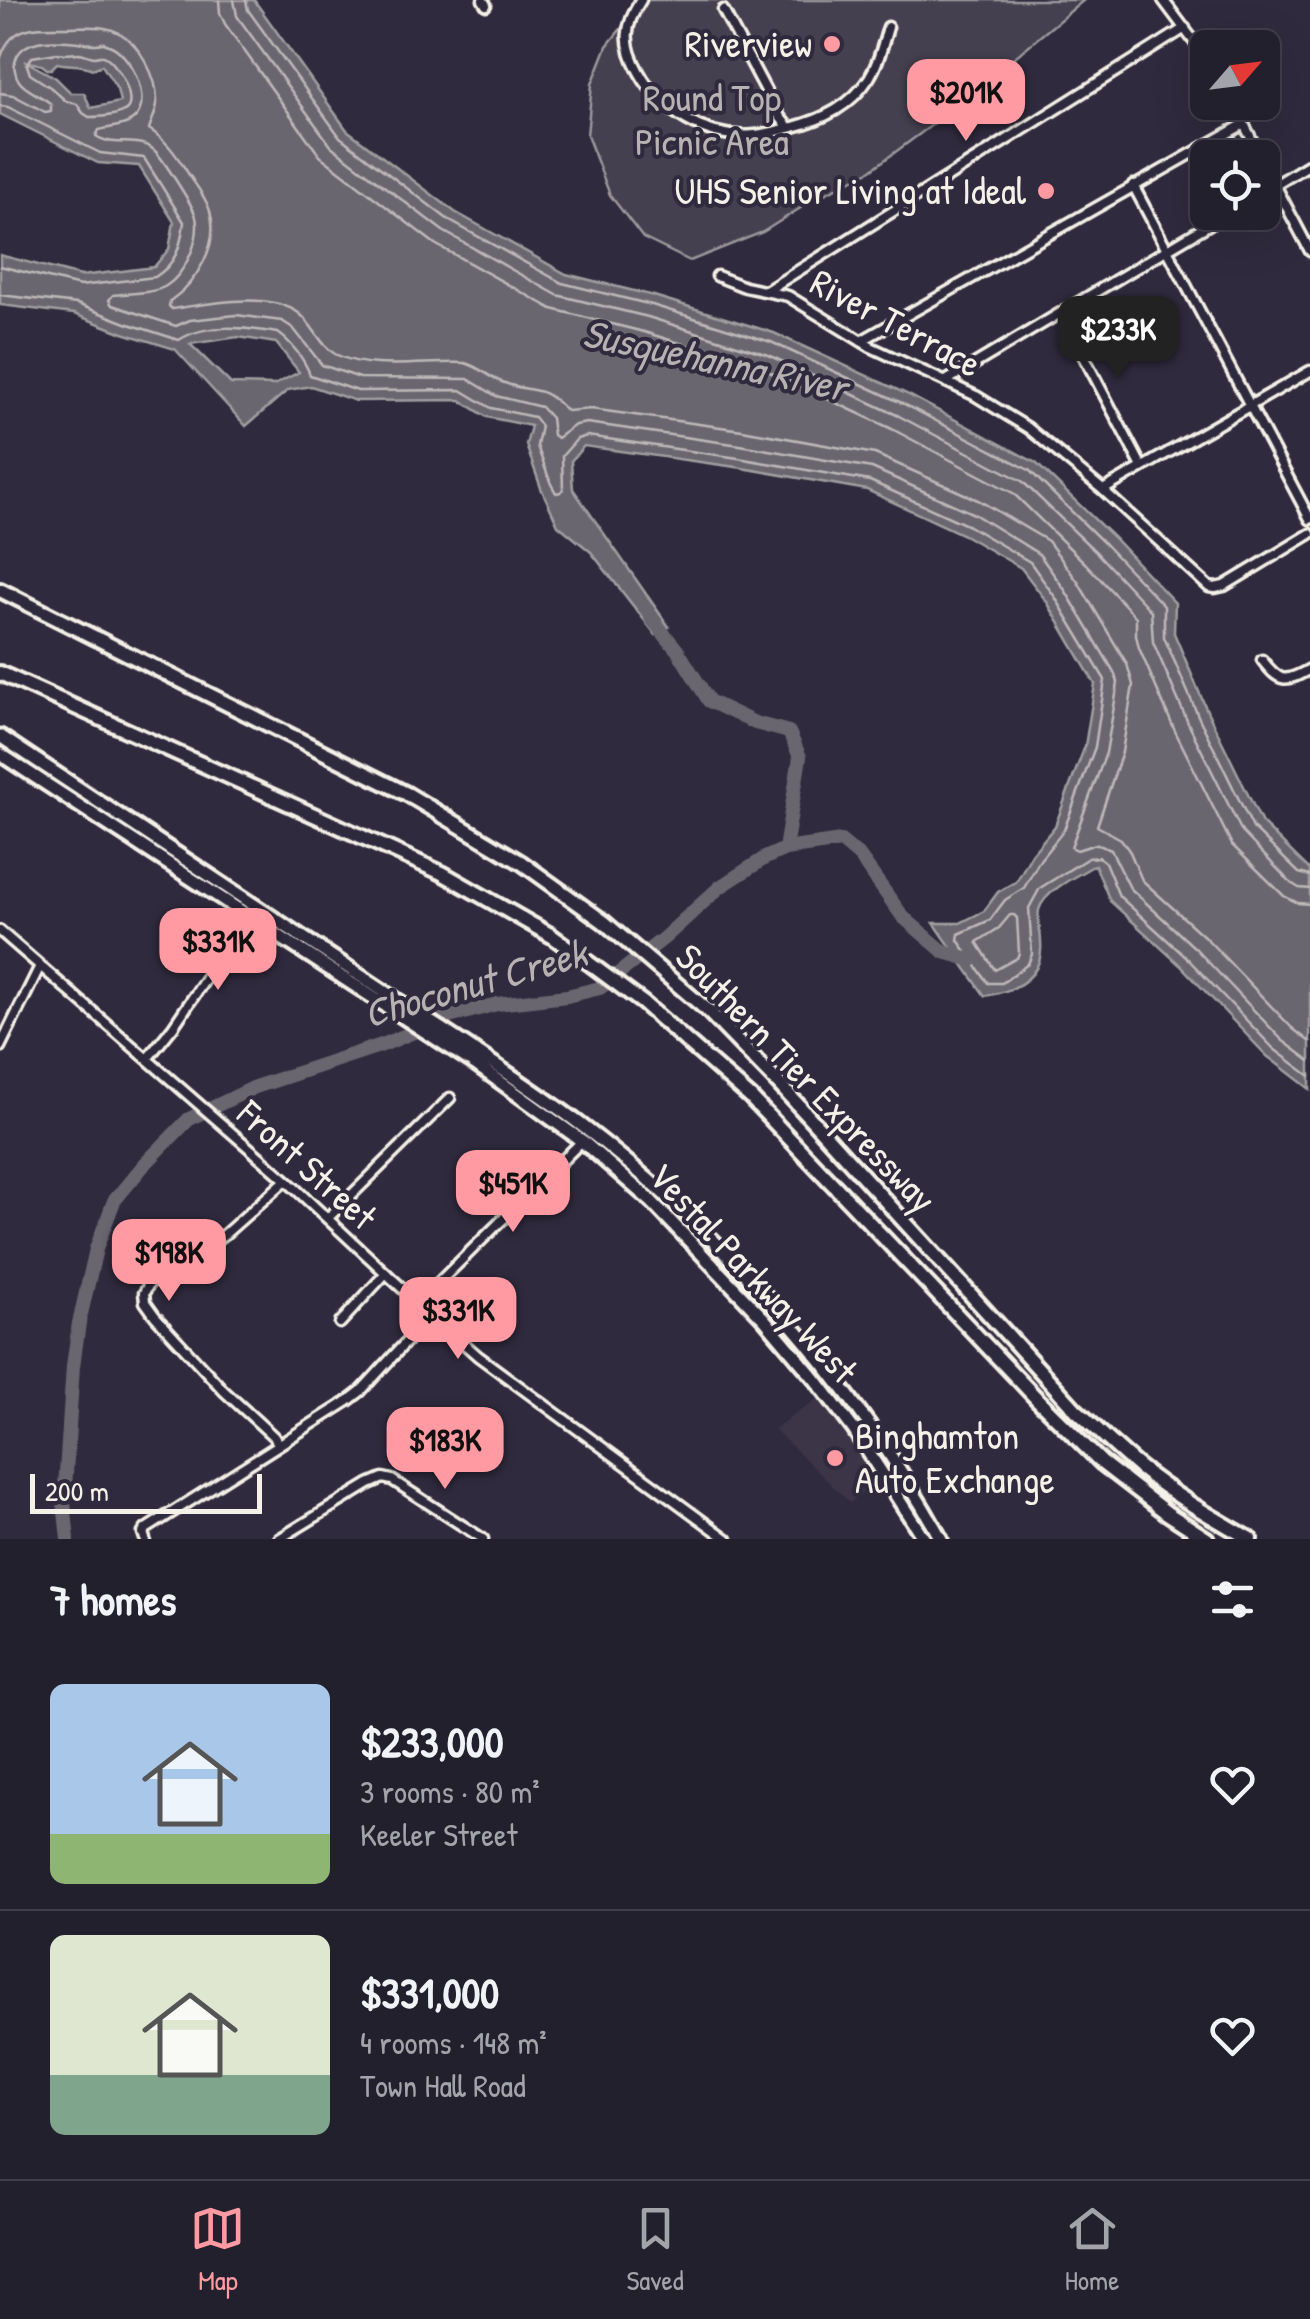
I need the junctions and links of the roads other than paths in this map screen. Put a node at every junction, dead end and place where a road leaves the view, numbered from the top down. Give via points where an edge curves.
1 (642, 0) edge
2 (1163, 0) edge
3 (722, 10) dead end
4 (888, 27) dead end
5 (1184, 28) junction
6 (1190, 36) edge
7 (1242, 120) edge
8 (1244, 124) junction
9 (788, 128) junction
10 (1252, 140) edge
11 (1310, 164) edge
12 (1280, 183) edge
13 (1134, 185) junction
14 (1280, 193) edge
15 (1201, 230) edge
16 (1169, 250) junction
17 (1310, 251) edge
18 (716, 276) dead end
19 (766, 290) junction
20 (1061, 313) junction
21 (862, 341) junction
22 (1310, 371) edge
23 (946, 381) junction
24 (1250, 405) junction
25 (1142, 467) junction
26 (1103, 490) junction
27 (1310, 519) edge
28 (1310, 534) edge
29 (0, 590) edge
30 (1262, 660) dead end
31 (1310, 669) edge
32 (0, 673) edge
33 (0, 736) edge
34 (0, 754) edge
35 (256, 904) junction
36 (248, 917) junction
37 (0, 930) edge
38 (40, 966) junction
39 (439, 1034) junction
40 (0, 1047) edge
41 (147, 1059) junction
42 (450, 1098) dead end
43 (582, 1141) junction
44 (286, 1180) junction
45 (328, 1218) junction
46 (385, 1274) junction
47 (418, 1303) junction
48 (431, 1315) junction
49 (340, 1323) dead end
50 (279, 1445) junction
51 (144, 1536) edge
52 (279, 1539) edge
53 (483, 1539) edge
54 (727, 1539) edge
55 (924, 1539) edge
56 (941, 1539) edge
57 (1208, 1539) edge
58 (1250, 1539) edge

1 - 9 street via 627,28 631,56 670,110 710,130 740,135
2 - 5 street
3 - 9 street
4 - 9 street via 878,60 856,94 826,116
5 - 6 street
5 - 19 street
7 - 8 street
8 - 10 street
8 - 13 street
11 - 12 street
13 - 16 street
13 - 21 street
14 - 17 street
15 - 16 street
16 - 20 street
16 - 24 street
18 - 19 street, River Terrace
19 - 21 street, River Terrace via 788,296
20 - 23 street
20 - 25 street
21 - 23 street, River Terrace
22 - 24 street
23 - 26 street, River Terrace via 1028,428
24 - 25 street
24 - 27 street
25 - 26 street
26 - 28 street, River Terrace via 1216,588
29 - 58 highway, Southern Tier Expressway via 406,794 604,922 707,1010 778,1083 1076,1410 1157,1481
30 - 31 street via 1280,679
32 - 57 highway, Southern Tier Expressway via 364,836 552,936 643,1003 750,1097 1102,1463
33 - 35 main road, Vestal Parkway West
34 - 36 main road, Vestal Parkway West
35 - 36 street
35 - 39 main road, Vestal Parkway West
36 - 39 main road, Vestal Parkway West
36 - 41 street
37 - 38 street, Front Street
38 - 40 street
38 - 41 street, Front Street
39 - 43 main road, Vestal Parkway West
39 - 56 main road, Vestal Parkway West via 583,1127 695,1224 827,1370
41 - 44 street, Front Street
42 - 45 street
43 - 47 street
43 - 55 main road, Vestal Parkway West via 664,1214 777,1335 854,1430
44 - 45 street, Front Street
44 - 50 street via 144,1293 154,1316
45 - 46 street, Front Street
46 - 47 street, Front Street
46 - 49 street
47 - 48 street, Front Street
48 - 50 street via 361,1392
48 - 54 street, Front Street
50 - 51 street
52 - 53 street via 383,1478

